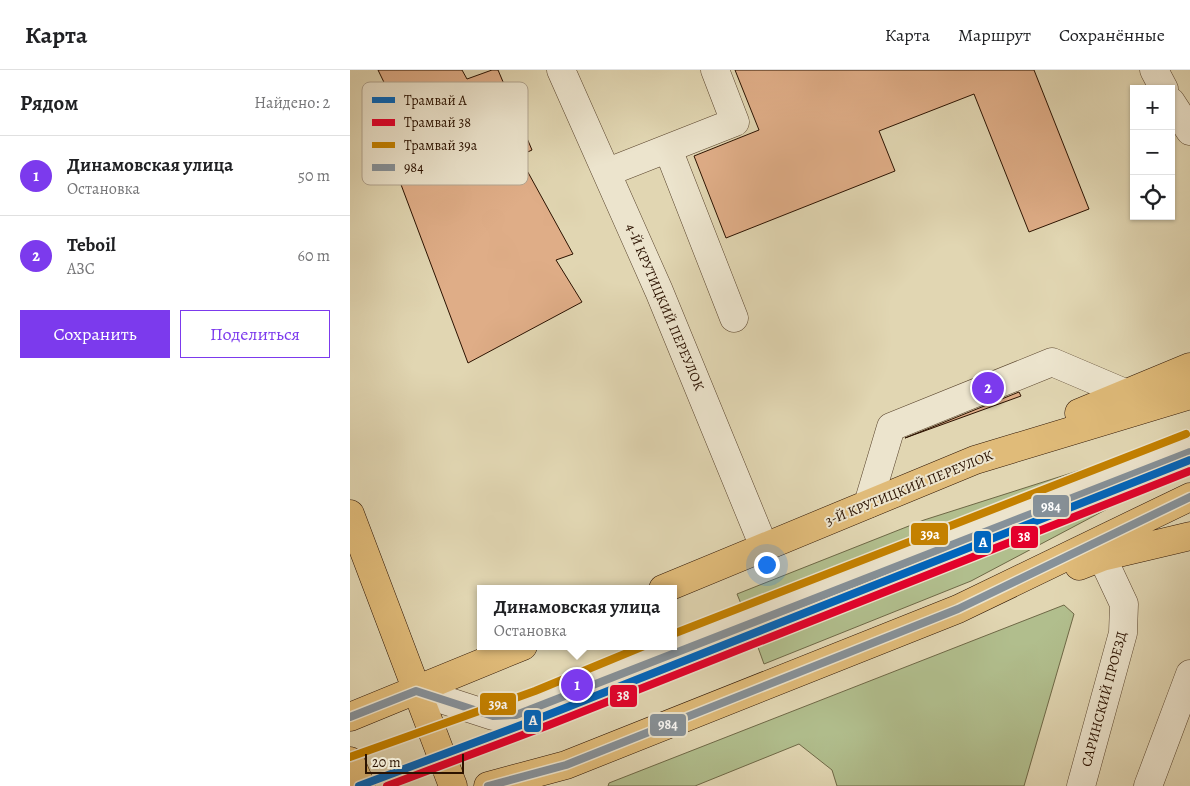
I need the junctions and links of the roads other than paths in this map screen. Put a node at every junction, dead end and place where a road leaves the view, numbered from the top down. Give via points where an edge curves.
1 (562, 70) edge
2 (714, 70) edge
3 (1154, 70) edge
4 (1162, 85) edge
5 (1175, 108) edge
6 (1190, 131) edge
7 (668, 149) junction
8 (608, 172) junction
9 (734, 318) dead end
10 (1190, 367) edge
11 (1125, 393) junction
12 (1190, 395) edge
13 (1190, 452) edge
14 (975, 460) junction
15 (1190, 497) edge
16 (868, 504) junction
17 (350, 514) edge
18 (1190, 536) edge
19 (764, 547) junction
20 (1102, 558) junction
21 (673, 585) edge
22 (958, 609) junction
23 (513, 650) edge
24 (1188, 685) edge
25 (416, 691) junction
26 (350, 717) edge
27 (350, 760) edge
28 (361, 786) edge
29 (452, 786) edge
30 (488, 786) edge
31 (1081, 786) edge
32 (1148, 786) edge

1 - 8 street, 4-Й КРУТИЦКИЙ ПЕРЕУЛОК
2 - 7 street via 735,122
3 - 4 street
5 - 6 street
7 - 8 street
7 - 9 street
8 - 19 street, 4-Й КРУТИЦКИЙ ПЕРЕУЛОК
10 - 11 main road
11 - 14 main road
11 - 16 street via 1052,362 892,427
12 - 14 main road, 3-Й КРУТИЦКИЙ ПЕРЕУЛОК
13 - 25 street via 516,715 493,716
14 - 16 main road, 3-Й КРУТИЦКИЙ ПЕРЕУЛОК
15 - 22 main road
16 - 19 main road, 3-Й КРУТИЦКИЙ ПЕРЕУЛОК
17 - 25 main road
18 - 20 main road
19 - 21 main road, 3-Й КРУТИЦКИЙ ПЕРЕУЛОК
20 - 22 main road
20 - 31 street, САРИНСКИЙ ПРОЕЗД via 1124,604 1125,620
22 - 30 main road via 566,765
23 - 25 main road
24 - 32 street
25 - 26 main road
25 - 29 main road
27 - 28 main road

